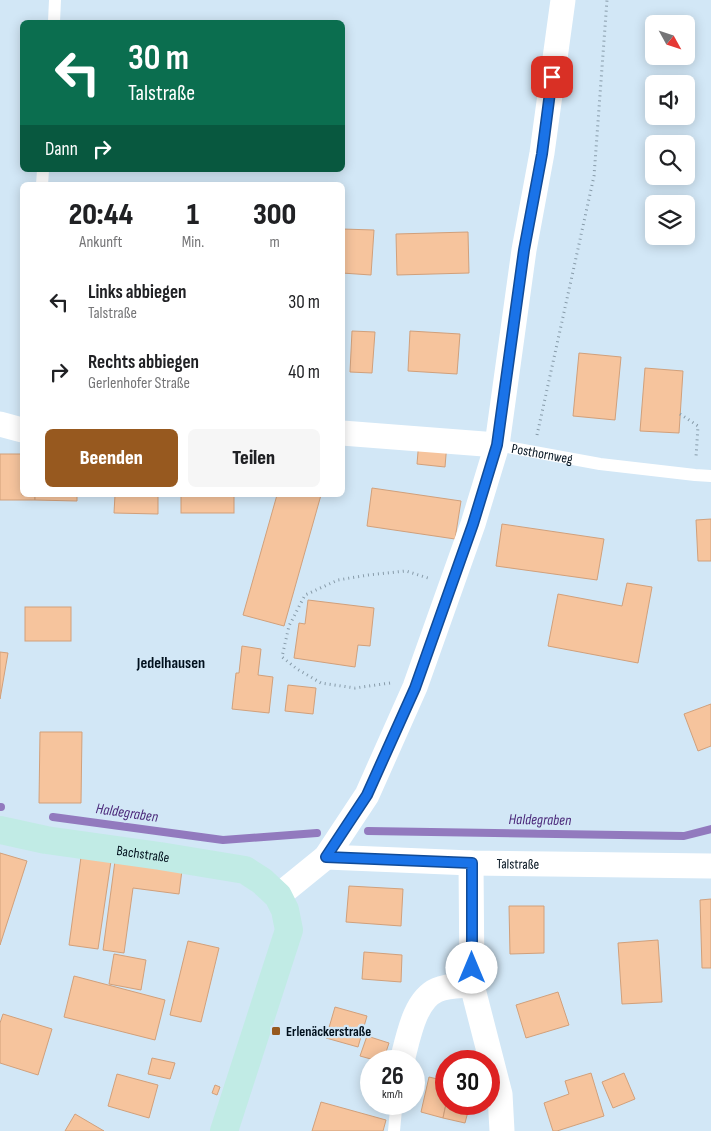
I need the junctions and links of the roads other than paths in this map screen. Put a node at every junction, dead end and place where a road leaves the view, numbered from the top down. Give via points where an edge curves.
1 (55, 0) edge
2 (563, 0) edge
3 (54, 20) edge
4 (345, 432) edge
5 (497, 445) junction
6 (711, 476) edge
7 (0, 830) edge
8 (326, 857) junction
9 (472, 863) junction
10 (711, 866) edge
11 (278, 896) junction
12 (472, 985) junction
13 (405, 1050) edge
14 (395, 1115) edge
15 (224, 1131) edge
16 (394, 1131) edge
17 (502, 1131) edge

1 - 3 lane
2 - 5 street
4 - 5 street, Posthornweg
5 - 6 lane, Posthornweg via 600,464
5 - 8 street via 453,585 415,688 367,795
7 - 11 street, Bachstraße via 245,870
8 - 9 street, Talstraße
8 - 11 street
9 - 10 street, Talstraße
9 - 12 street
11 - 15 street via 289,930
12 - 13 street via 436,990 425,999 416,1012
12 - 17 street via 500,1094
14 - 16 lane

